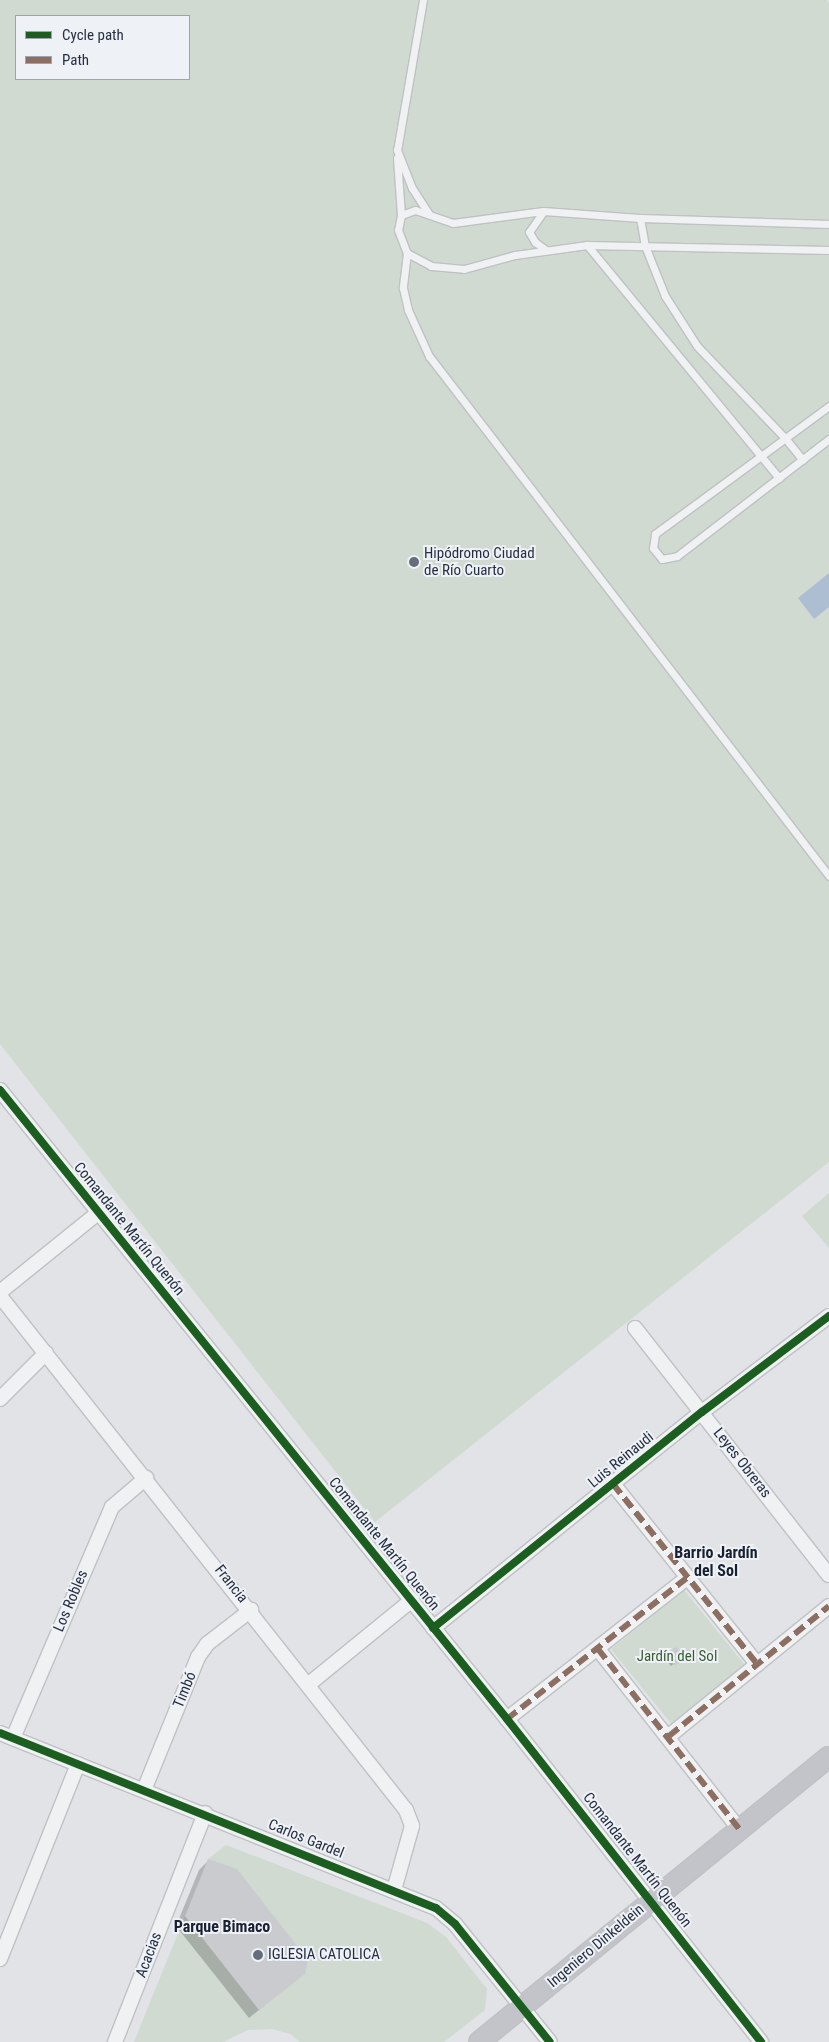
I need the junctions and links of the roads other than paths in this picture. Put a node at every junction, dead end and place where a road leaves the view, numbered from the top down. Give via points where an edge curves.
1 (422, 0) edge
2 (397, 150) junction
3 (543, 211) junction
4 (429, 214) junction
5 (401, 215) junction
6 (640, 218) junction
7 (829, 224) edge
8 (587, 245) junction
9 (645, 246) junction
10 (546, 250) junction
11 (829, 250) edge
12 (407, 253) junction
13 (829, 406) edge
14 (785, 438) junction
15 (829, 439) edge
16 (761, 455) junction
17 (803, 460) junction
18 (779, 478) junction
19 (829, 876) edge
20 (0, 1090) edge
21 (98, 1213) junction
22 (0, 1292) edge
23 (0, 1296) edge
24 (829, 1316) edge
25 (636, 1328) dead end
26 (46, 1353) junction
27 (0, 1399) edge
28 (702, 1412) junction
29 (146, 1478) junction
30 (613, 1484) junction
31 (829, 1575) edge
32 (687, 1578) junction
33 (412, 1600) junction
34 (829, 1606) edge
35 (251, 1610) junction
36 (433, 1628) junction
37 (598, 1649) junction
38 (757, 1664) junction
39 (309, 1684) junction
40 (507, 1719) junction
41 (0, 1733) edge
42 (669, 1736) junction
43 (13, 1738) junction
44 (829, 1757) edge
45 (78, 1764) junction
46 (144, 1790) junction
47 (205, 1813) junction
48 (739, 1828) junction
49 (394, 1890) junction
50 (652, 1900) junction
51 (0, 1959) edge
52 (522, 2007) junction
53 (115, 2042) edge
54 (479, 2042) edge
55 (550, 2042) edge
56 (761, 2042) edge

1 - 2 lane
2 - 4 lane via 412,188
2 - 5 lane
3 - 4 lane via 453,223
3 - 6 lane
3 - 10 lane via 529,232 535,242
4 - 5 lane via 415,210
5 - 12 lane via 398,230
6 - 7 lane
6 - 9 lane
8 - 9 lane
8 - 10 lane
8 - 16 lane
9 - 11 lane
9 - 14 lane via 665,296 696,346
10 - 12 lane via 464,269 431,266
12 - 19 lane via 403,288 408,310 429,356
13 - 14 lane
14 - 16 lane
14 - 17 lane
15 - 17 lane
16 - 18 lane
16 - 18 lane via 655,534 653,548 662,559 677,556
17 - 18 lane
20 - 21 street, Comandante Martín Quenón
21 - 22 street
21 - 33 street, Comandante Martín Quenón
23 - 26 street, Francia
24 - 28 street, Luis Reinaudi
25 - 28 street, Leyes Obreras
26 - 27 street
26 - 29 street, Francia
28 - 30 street, Luis Reinaudi
28 - 31 street, Leyes Obreras
29 - 35 street, Francia
29 - 43 street, Los Robles via 112,1506
30 - 32 street
30 - 36 street, Luis Reinaudi
32 - 37 street
32 - 38 street
33 - 36 street, Comandante Martín Quenón
33 - 39 street
34 - 38 street
35 - 39 street, Francia
35 - 46 street, Timbó via 208,1644 198,1657
36 - 40 street, Comandante Martín Quenón
37 - 40 street
37 - 42 street
38 - 42 street
39 - 49 street, Francia via 406,1810 412,1826
40 - 50 street, Comandante Martín Quenón
41 - 43 street, Carlos Gardel
42 - 48 street
43 - 45 street, Carlos Gardel
44 - 48 main road, Ingeniero Dinkeldein
45 - 46 street, Carlos Gardel
45 - 51 street
46 - 47 street, Carlos Gardel
47 - 49 street, Carlos Gardel
47 - 53 street, Acacias
48 - 50 main road, Ingeniero Dinkeldein
49 - 52 street, Carlos Gardel via 436,1908 455,1924
50 - 52 main road, Ingeniero Dinkeldein
50 - 56 street, Comandante Martín Quenón
52 - 54 main road, Ingeniero Dinkeldein
52 - 55 street, Carlos Gardel

